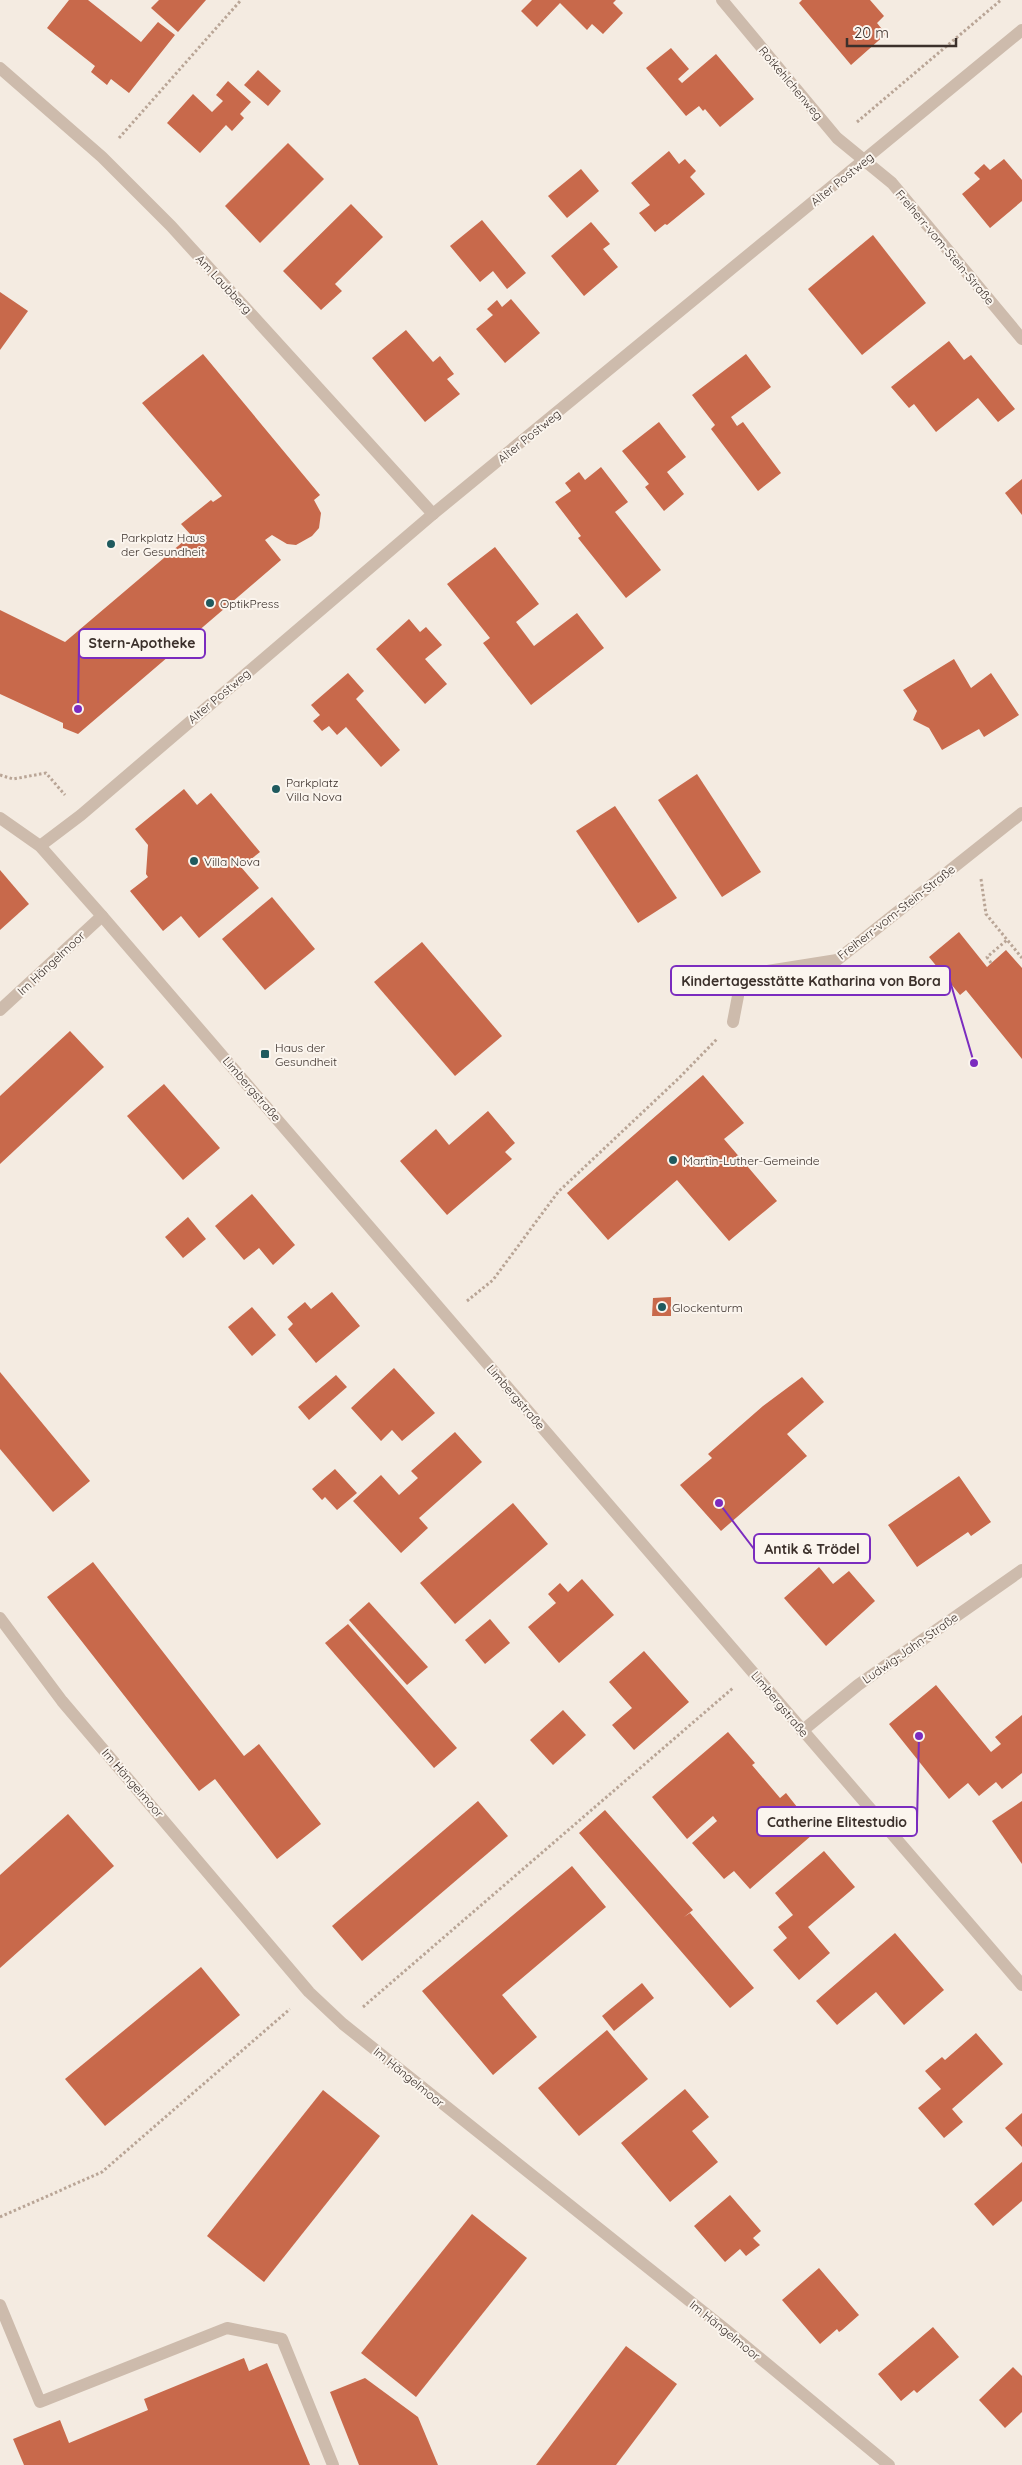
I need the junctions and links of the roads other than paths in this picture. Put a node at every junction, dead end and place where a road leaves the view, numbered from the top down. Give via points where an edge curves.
1 (722, 0) edge
2 (1022, 30) edge
3 (0, 68) edge
4 (864, 161) junction
5 (1022, 339) edge
6 (433, 514) junction
7 (1022, 813) edge
8 (0, 818) edge
9 (40, 846) junction
10 (102, 916) junction
11 (0, 1010) edge
12 (733, 1022) road end
13 (1022, 1570) edge
14 (0, 1618) edge
15 (802, 1731) junction
16 (1022, 1985) edge
17 (0, 2304) edge
18 (333, 2465) edge
19 (889, 2465) edge

1 - 4 street, Rotkehlchenweg via 837,138
2 - 4 street, Alter Postweg
3 - 6 street, Am Laubberg via 102,157 171,226
4 - 5 street, Freiherr-vom-Stein-Straße via 892,183
4 - 6 street, Alter Postweg
6 - 9 street, Alter Postweg via 81,815
7 - 12 street, Freiherr-vom-Stein-Straße via 837,960 742,975
8 - 9 street, Limbergstraße
9 - 10 street, Limbergstraße
10 - 11 street, Im Hängelmoor
10 - 15 street, Limbergstraße
13 - 15 street, Ludwig-Jahn-Straße via 858,1684
14 - 19 street, Im Hängelmoor via 62,1701 309,1992 343,2024 726,2330
15 - 16 street, Limbergstraße
17 - 18 street via 40,2402 227,2328 282,2339

